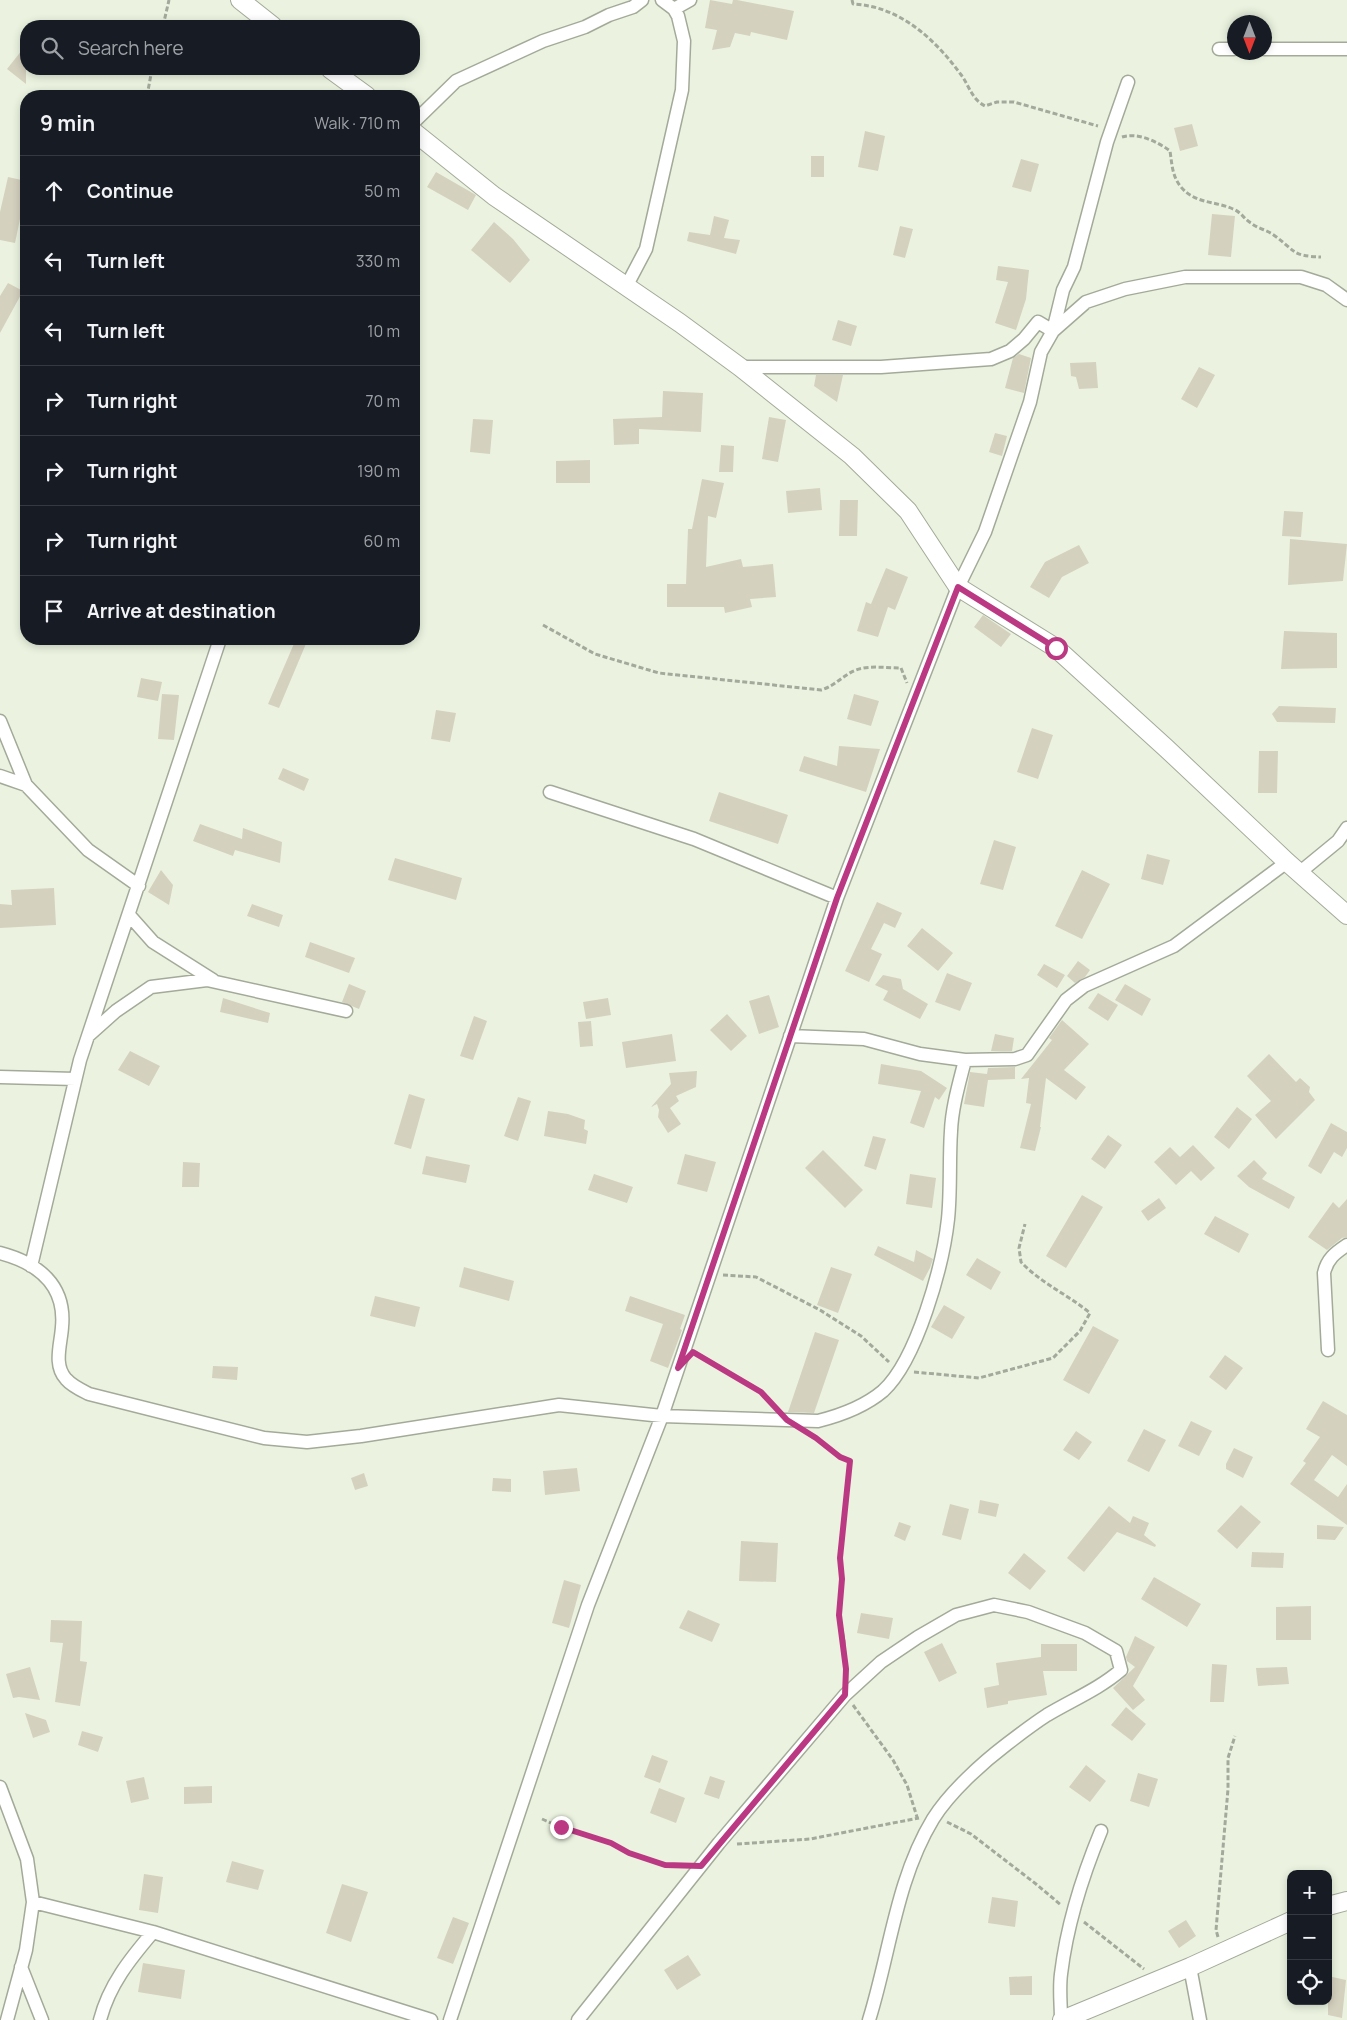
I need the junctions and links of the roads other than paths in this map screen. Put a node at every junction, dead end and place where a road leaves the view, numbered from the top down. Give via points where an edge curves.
1 (240, 0) edge
2 (642, 0) edge
3 (662, 0) edge
4 (690, 0) edge
5 (674, 9) junction
6 (266, 20) edge
7 (1220, 49) dead end
8 (1227, 49) edge
9 (1272, 49) edge
10 (1347, 49) edge
11 (338, 75) edge
12 (1128, 82) dead end
13 (359, 90) edge
14 (420, 116) edge
15 (420, 137) edge
16 (626, 287) junction
17 (1347, 300) edge
18 (1053, 331) junction
19 (740, 367) junction
20 (958, 587) junction
21 (218, 645) edge
22 (0, 721) edge
23 (0, 776) edge
24 (26, 785) junction
25 (550, 792) dead end
26 (1347, 828) edge
27 (1293, 867) junction
28 (138, 886) junction
29 (837, 898) junction
30 (129, 915) junction
31 (1347, 915) edge
32 (217, 982) junction
33 (346, 1012) dead end
34 (88, 1036) junction
35 (790, 1036) junction
36 (965, 1060) junction
37 (0, 1077) edge
38 (75, 1079) junction
39 (1347, 1245) edge
40 (0, 1253) edge
41 (31, 1266) junction
42 (1328, 1350) dead end
43 (662, 1416) junction
44 (0, 1787) edge
45 (1101, 1831) dead end
46 (1347, 1901) edge
47 (33, 1902) junction
48 (1332, 1905) edge
49 (1287, 1922) edge
50 (153, 1932) junction
51 (22, 1967) junction
52 (1190, 1967) junction
53 (7, 2020) edge
54 (42, 2020) edge
55 (100, 2020) edge
56 (431, 2020) edge
57 (450, 2020) edge
58 (578, 2020) edge
59 (869, 2020) edge
60 (1061, 2020) edge
61 (1200, 2020) edge

1 - 6 main road
2 - 14 street via 633,7 543,41 456,81
3 - 5 street
4 - 5 street
5 - 16 street via 684,41 682,90 646,249
7 - 8 street
9 - 10 street
11 - 13 main road
12 - 18 street via 1107,142 1074,267 1063,290
15 - 16 main road via 494,196
16 - 19 main road
17 - 18 street via 1326,285 1301,277 1185,277 1125,289 1086,302
18 - 19 street via 1038,322 1010,351 991,359 881,367
18 - 20 street via 1041,352 1030,402 986,532
19 - 20 main road via 852,456 908,511
20 - 27 main road via 1056,648
20 - 29 street
21 - 28 street
22 - 24 street
23 - 24 street
24 - 28 street via 88,850
25 - 29 street via 694,839
26 - 27 street via 1338,841
27 - 31 main road
27 - 36 street via 1174,946 1084,986 1066,1000 1027,1055 1015,1059
28 - 30 street
29 - 35 street
30 - 32 street via 153,942
30 - 34 street
32 - 33 street
32 - 34 street via 207,980 151,987
34 - 38 street
35 - 36 street via 864,1039 920,1054
35 - 43 street
36 - 43 street via 951,1130 944,1246 926,1314 900,1371 884,1390 841,1416 818,1421
37 - 38 street
38 - 41 street
39 - 42 street via 1326,1262 1324,1273
40 - 41 street
41 - 43 street via 43,1272 58,1292 63,1310 58,1351 60,1366 65,1378 75,1387 89,1394 264,1438 307,1442 361,1436 559,1405
43 - 57 street via 588,1605
44 - 47 street via 27,1859
45 - 60 street via 1081,1880 1073,1914 1061,1975
46 - 48 main road
47 - 50 street
47 - 51 street
49 - 52 main road
50 - 55 street via 128,1961
50 - 56 street
51 - 53 street
51 - 54 street
52 - 60 main road
52 - 61 street
58 - 59 street via 701,1866 845,1695 881,1662 956,1615 994,1606 1036,1615 1085,1633 1116,1651 1121,1670 1006,1745 968,1776 934,1818 911,1866 893,1921

